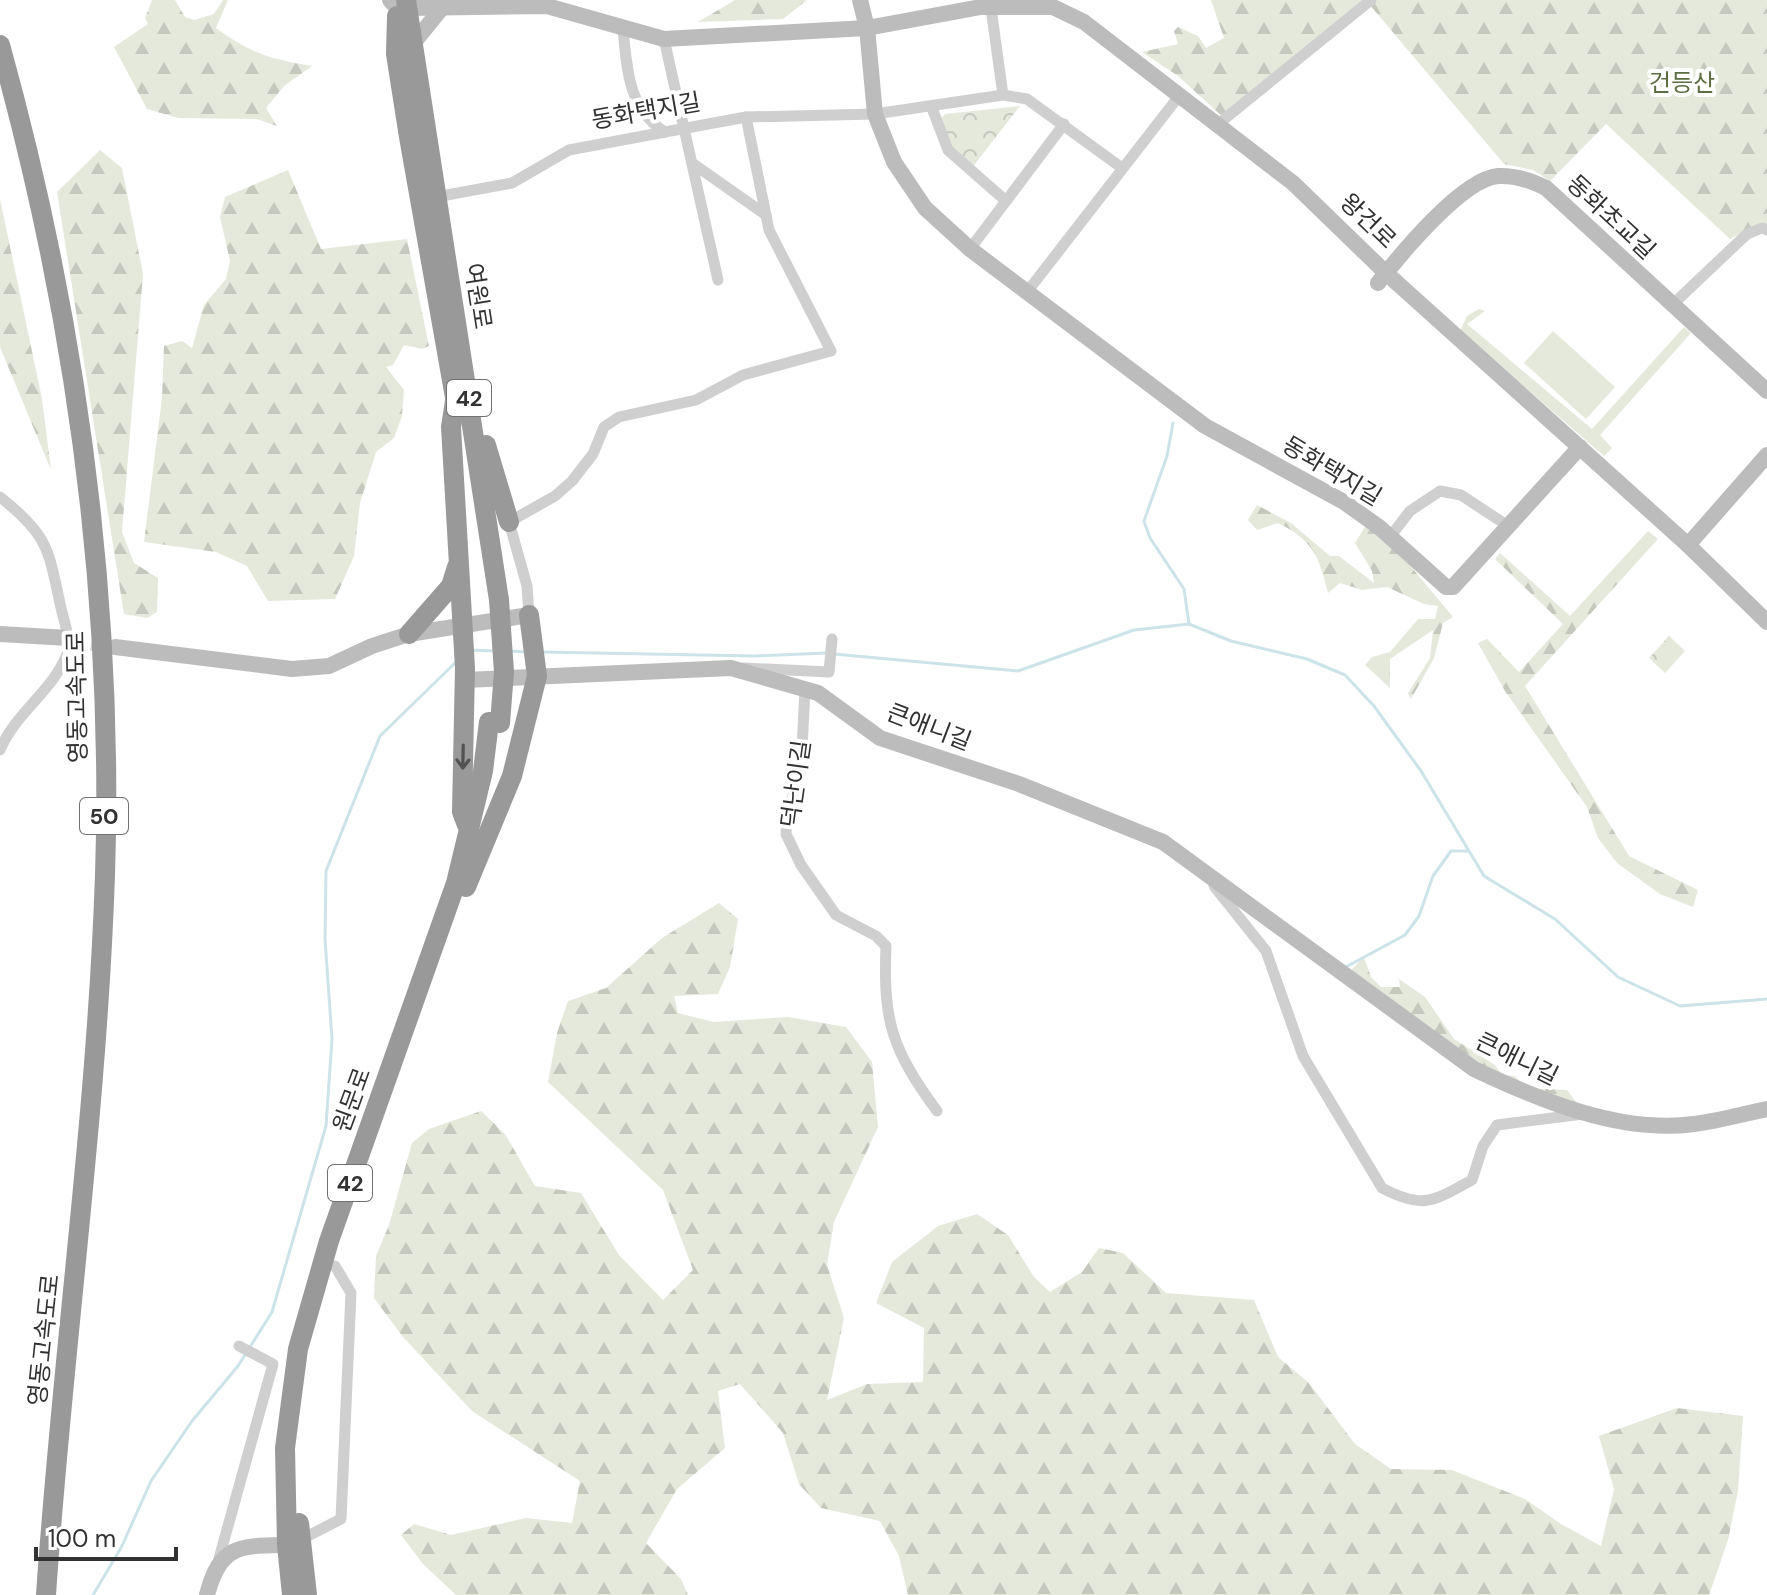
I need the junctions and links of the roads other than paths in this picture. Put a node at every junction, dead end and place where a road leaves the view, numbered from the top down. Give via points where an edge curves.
1 (860, 0) edge
2 (1371, 0) edge
3 (398, 3) edge
4 (479, 3) edge
5 (436, 4) edge
6 (990, 4) edge
7 (867, 28) junction
8 (623, 29) junction
9 (664, 39) junction
10 (0, 45) edge
11 (411, 46) junction
12 (1003, 95) junction
13 (0, 96) edge
14 (1179, 96) junction
15 (932, 108) junction
16 (875, 114) junction
17 (746, 117) junction
18 (1064, 124) junction
19 (1217, 125) junction
20 (684, 129) junction
21 (665, 132) junction
22 (692, 163) junction
23 (399, 166) dead end
24 (1122, 168) junction
25 (416, 177) junction
26 (428, 199) junction
27 (1006, 201) junction
28 (766, 215) junction
29 (1767, 230) edge
30 (970, 249) junction
31 (1382, 278) junction
32 (718, 280) dead end
33 (1027, 292) junction
34 (1671, 306) junction
35 (1767, 391) edge
36 (462, 400) junction
37 (1580, 447) junction
38 (1767, 455) edge
39 (0, 497) edge
40 (509, 522) junction
41 (1508, 526) junction
42 (1390, 537) junction
43 (1688, 545) junction
44 (460, 560) junction
45 (1767, 622) edge
46 (532, 625) junction
47 (464, 633) junction
48 (0, 634) edge
49 (409, 634) junction
50 (68, 638) junction
51 (832, 641) dead end
52 (115, 647) tunnel mouth
53 (731, 668) junction
54 (537, 671) junction
55 (465, 674) junction
56 (805, 689) junction
57 (494, 723) junction
58 (0, 750) edge
59 (469, 832) junction
60 (1201, 870) junction
61 (466, 887) junction
62 (1767, 1109) edge
63 (937, 1111) dead end
64 (1584, 1114) junction
65 (335, 1266) junction
66 (241, 1347) dead end
67 (293, 1542) junction
68 (218, 1562) junction
69 (32, 1595) edge
70 (46, 1595) edge
71 (207, 1595) edge
72 (292, 1595) edge
73 (307, 1595) edge

1 - 7 street
2 - 19 street
3 - 5 street, 왕건로
3 - 11 highway, 여원로 / 42
3 - 25 highway, 여원로 / 42 via 396,54
4 - 5 street, 왕건로
4 - 8 street, 왕건로 via 547,6
5 - 11 street
6 - 7 street, 왕건로
6 - 12 street
6 - 14 street, 왕건로 via 1053,7 1084,22
7 - 9 street, 왕건로
7 - 16 street, 동화택지길
8 - 9 street, 왕건로
8 - 21 street via 627,71 638,106
9 - 20 street
10 - 70 highway, 영동고속도로 / 50 via 49,247 80,419 100,593 105,699 99,1012
11 - 26 highway, 여원로 / 42
12 - 15 street, 동화택지길
12 - 18 street, 동화택지길 via 1027,99
13 - 69 highway, 영동고속도로 / 50 via 60,370 95,698 93,872 77,1142
14 - 19 street, 왕건로
14 - 24 street
15 - 16 street, 동화택지길
15 - 27 street via 948,150
16 - 17 street, 동화택지길
16 - 30 street, 동화택지길 via 894,162 925,208
17 - 20 street, 동화택지길
17 - 28 street
18 - 24 street, 동화택지길
18 - 27 street
19 - 31 street, 왕건로 via 1293,183
20 - 21 street, 동화택지길
20 - 22 street
21 - 26 street, 동화택지길 via 569,150 512,183
22 - 28 street
22 - 32 street
23 - 25 highway
24 - 33 street
25 - 26 highway, 여원로 / 42
26 - 36 highway, 여원로 / 42
27 - 30 street
28 - 40 street via 831,351 743,375 696,400 619,417 604,427 593,454 572,481
29 - 34 street via 1747,234
30 - 33 street, 동화택지길
31 - 34 street, 동화초교길 via 1466,190 1483,179 1514,177 1546,188
31 - 37 street, 왕건로
33 - 42 street, 동화택지길 via 1205,426 1344,502
34 - 35 street, 동화초교길
36 - 40 highway via 490,455
36 - 44 highway via 451,427
36 - 57 highway, 여원로 / 42, bridge via 504,672
37 - 41 street, 동화택지길
37 - 43 street, 왕건로
38 - 43 street
39 - 50 street via 31,521 45,548 55,570
40 - 46 street
41 - 42 street via 1461,495 1440,491 1410,511
41 - 42 street, 동화택지길 via 1453,587 1434,579
43 - 45 street, 왕건로
44 - 47 highway
44 - 49 highway via 451,586
46 - 47 street
46 - 54 highway
47 - 49 street
47 - 55 highway
48 - 50 street
49 - 52 street via 329,666 292,669
50 - 58 street via 68,653
51 - 53 street via 829,672
53 - 54 street, 큰애니길
53 - 56 street, 큰애니길
54 - 55 street, 큰애니길
54 - 61 highway via 512,776
55 -> 59 highway via 462,812
56 - 60 street, 큰애니길 via 880,738 1019,784 1163,842
56 - 63 street, 덕난이길 via 801,770 786,834 836,915 886,946 885,1009 896,1048
57 - 59 highway, 원문로 / 42
57 - 61 highway, 원문로 / 42 via 484,819
59 - 67 highway, 원문로 / 42 via 425,975 329,1241 298,1349 285,1448
60 - 64 street, 큰애니길 via 1474,1069
60 - 64 street, 큰애니길 via 1266,951 1303,1056 1382,1188 1403,1199 1431,1202 1472,1180 1483,1146 1497,1125
61 - 65 highway, 원문로 / 42
62 - 64 street, 큰애니길 via 1691,1125
65 - 67 highway, 원문로 / 42 via 303,1401
65 - 67 street via 351,1293 341,1519
66 - 68 street via 273,1364 272,1375
67 - 68 street via 232,1549
67 - 72 highway, 원문로 / 42
67 - 73 highway, 원문로 / 42
68 - 71 street

